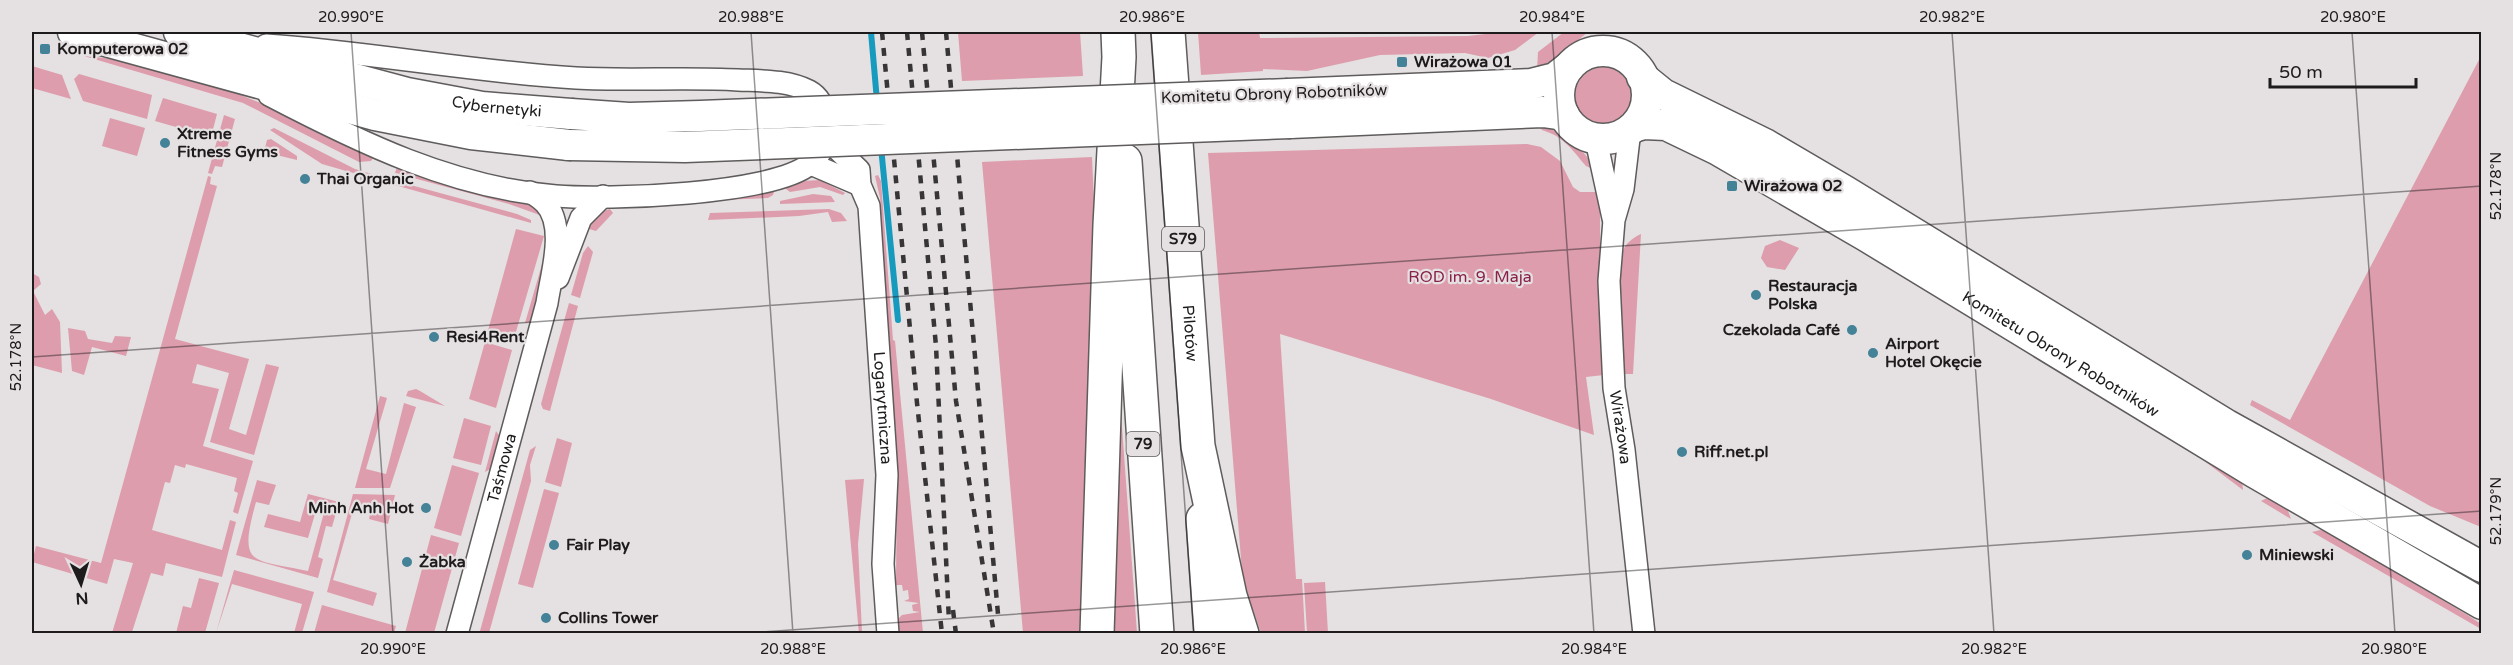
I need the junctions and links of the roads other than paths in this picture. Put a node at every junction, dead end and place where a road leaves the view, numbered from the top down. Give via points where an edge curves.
1 (73, 32) edge
2 (178, 32) edge
3 (1168, 32) edge
4 (1597, 41) edge
5 (217, 42) junction
6 (1119, 44) edge
7 (1630, 55) edge
8 (1569, 67) junction
9 (228, 74) junction
10 (975, 105) joint
11 (1289, 108) junction
12 (1564, 115) junction
13 (1632, 128) junction
14 (976, 135) joint
15 (1596, 140) junction
16 (825, 141) junction
17 (811, 164) junction
18 (860, 185) junction
19 (529, 191) junction
20 (603, 196) junction
21 (1614, 220) junction
22 (547, 303) junction
23 (1198, 446) junction
24 (2481, 567) edge
25 (2481, 604) edge
26 (457, 633) edge
27 (888, 633) edge
28 (1096, 633) edge
29 (1157, 633) edge
30 (1211, 633) edge
31 (1242, 633) edge
32 (1644, 633) edge

1 - 9 street, Cybernetyki
2 - 5 street, Cybernetyki
3 - 23 main road, Pilotów / S79
4 - 7 street via 1613,52
4 - 8 street
5 - 10 street, Cybernetyki, bridge via 407,93 482,107 664,117
5 - 16 street via 335,50 577,78 685,77 778,83 816,96 827,126
6 - 28 main road
6 - 29 main road, 79
7 - 13 street via 1645,87 1644,107
7 - 24 street, Komitetu Obrony Robotników via 1663,94 1765,144 2227,425
8 - 11 street, Komitetu Obrony Robotników via 1555,78 1531,84
8 - 12 street via 1560,91
9 - 14 street, Cybernetyki, bridge via 402,121 569,146 685,147
9 - 19 street, Cybernetyki via 374,148 461,177
10 - 11 street, Komitetu Obrony Robotników, bridge
11 - 12 street, Komitetu Obrony Robotników
11 - 14 street, Komitetu Obrony Robotników, bridge
12 - 15 street via 1581,134
13 - 15 street via 1607,140
13 - 21 street, Wirażowa
13 - 25 street, Komitetu Obrony Robotników via 1666,125 1718,150
15 - 21 street, Wirażowa
16 - 17 street
16 - 18 street, Logarytmiczna via 859,170
17 - 18 street
17 - 20 street, Cybernetyki via 778,179 731,188
18 - 27 street, Logarytmiczna via 871,219 887,474 883,583
19 - 20 street, Cybernetyki via 558,196
19 - 22 street, Taśmowa via 545,203 555,225
20 - 22 street, Taśmowa via 581,218
21 - 32 street, Wirażowa via 1609,281 1614,388
22 - 26 street, Taśmowa
23 - 30 main road, Pilotów
23 - 31 main road via 1230,596

